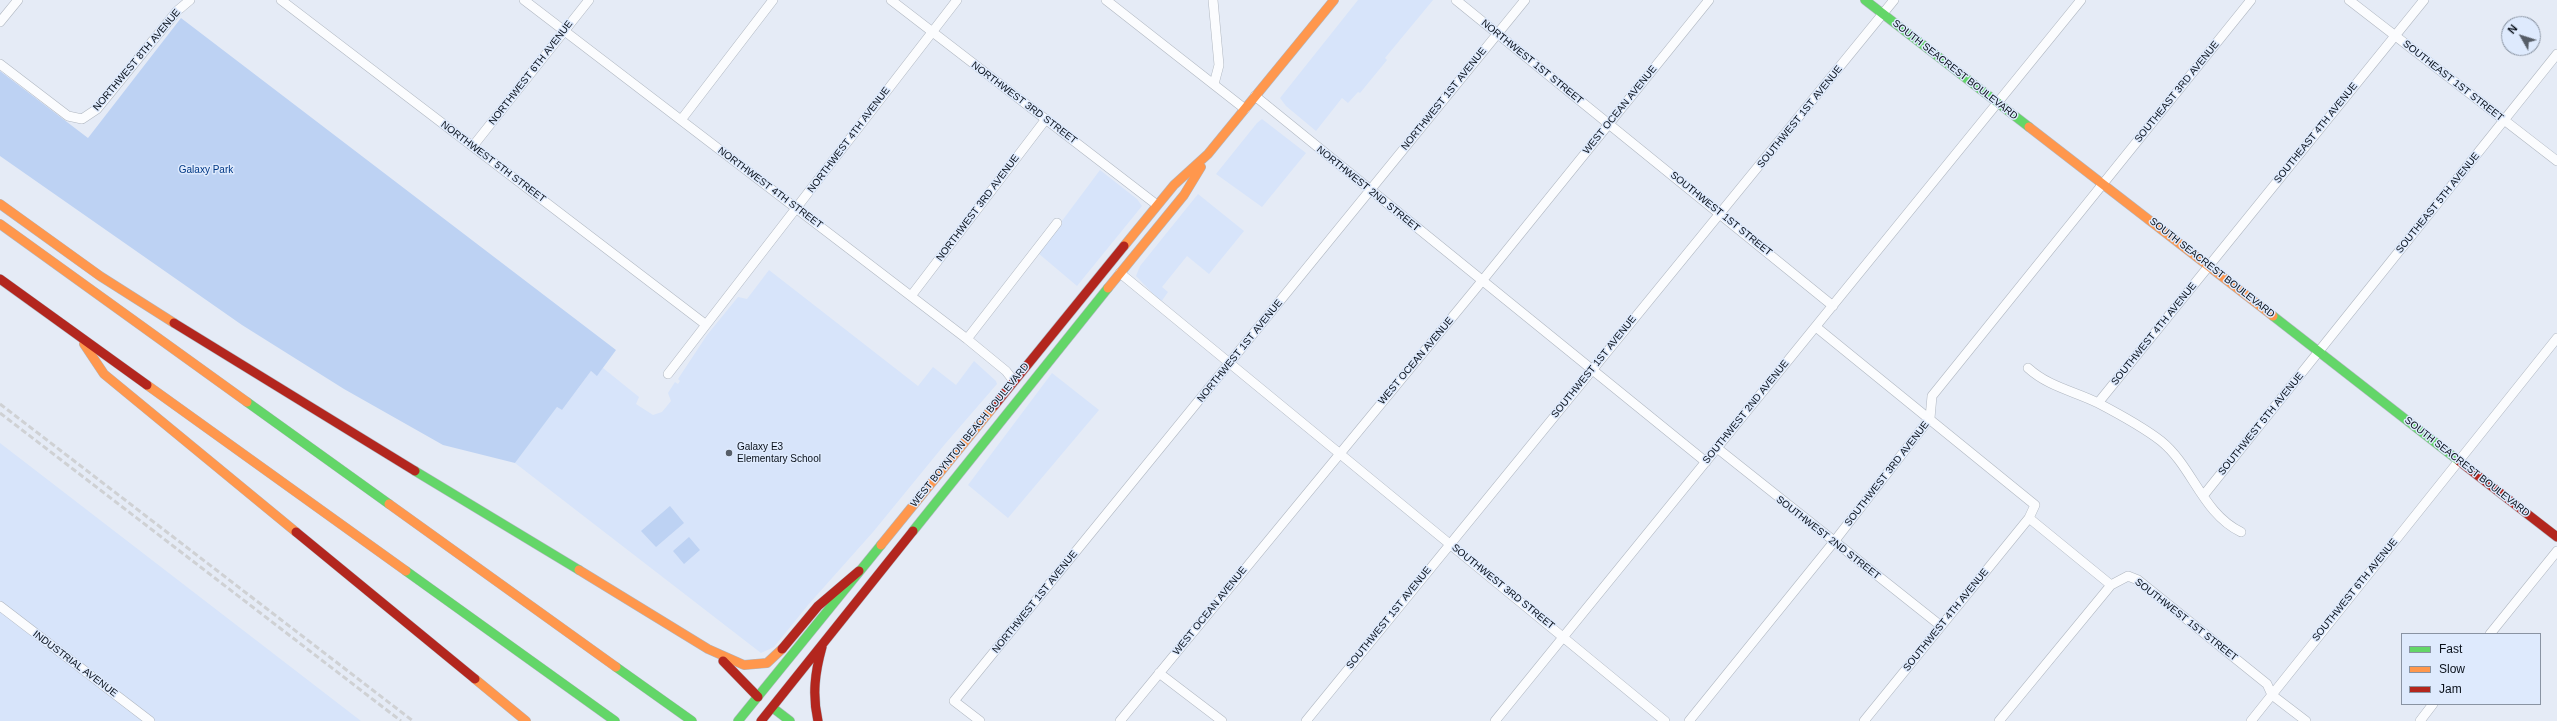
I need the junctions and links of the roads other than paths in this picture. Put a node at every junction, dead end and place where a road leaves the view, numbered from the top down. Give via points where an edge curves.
1 (18, 0) edge
2 (190, 0) edge
3 (281, 0) edge
4 (524, 0) edge
5 (588, 0) edge
6 (773, 0) edge
7 (891, 0) edge
8 (956, 0) edge
9 (1106, 0) edge
10 (1213, 0) edge
11 (1334, 0) edge
12 (1456, 0) edge
13 (1525, 0) edge
14 (1709, 0) edge
15 (1865, 0) edge
16 (1894, 0) edge
17 (2081, 0) edge
18 (2251, 0) edge
19 (2349, 0) edge
20 (2424, 0) edge
21 (1884, 14) junction
22 (0, 22) edge
23 (564, 31) junction
24 (931, 32) junction
25 (1497, 34) junction
26 (2395, 35) junction
27 (2557, 54) edge
28 (0, 64) edge
29 (1214, 84) junction
30 (1255, 96) junction
31 (1998, 103) junction
32 (1245, 109) junction
33 (1046, 119) junction
34 (681, 120) junction
35 (2504, 120) junction
36 (1609, 124) junction
37 (473, 146) junction
38 (1208, 154) junction
39 (2557, 161) edge
40 (2103, 184) junction
41 (1370, 190) junction
42 (0, 204) edge
43 (1157, 205) junction
44 (797, 209) junction
45 (1721, 214) junction
46 (1058, 223) dead end
47 (0, 224) edge
48 (2209, 266) junction
49 (1120, 273) junction
50 (0, 279) edge
51 (1482, 281) junction
52 (911, 296) junction
53 (1833, 306) junction
54 (705, 324) junction
55 (1816, 327) junction
56 (77, 334) junction
57 (2557, 338) edge
58 (968, 339) junction
59 (2319, 351) junction
60 (1229, 364) junction
61 (2028, 368) dead end
62 (1591, 371) junction
63 (668, 374) dead end
64 (1013, 380) junction
65 (2098, 403) junction
66 (1930, 418) junction
67 (1717, 448) junction
68 (1340, 453) junction
69 (2460, 460) junction
70 (1706, 462) junction
71 (960, 474) junction
72 (2203, 496) junction
73 (2029, 518) junction
74 (2241, 532) dead end
75 (2557, 537) edge
76 (1450, 543) junction
77 (1833, 543) junction
78 (2557, 551) edge
79 (859, 571) junction
80 (2111, 585) junction
81 (0, 606) edge
82 (1941, 626) junction
83 (2491, 633) edge
84 (1564, 637) junction
85 (822, 648) junction
86 (708, 649) junction
87 (1159, 673) junction
88 (2272, 695) junction
89 (758, 696) junction
90 (2433, 705) edge
91 (773, 708) junction
92 (150, 721) edge
93 (526, 721) edge
94 (615, 721) edge
95 (692, 721) edge
96 (738, 721) edge
97 (762, 721) edge
98 (790, 721) edge
99 (818, 721) edge
100 (980, 721) edge
101 (1120, 721) edge
102 (1222, 721) edge
103 (1306, 721) edge
104 (1495, 721) edge
105 (1665, 721) edge
106 (1689, 721) edge
107 (1864, 721) edge
108 (1999, 721) edge
109 (2251, 721) edge
110 (2306, 721) edge
111 (2420, 721) edge

1 - 22 street
2 - 28 street, NORTHWEST 8TH AVENUE via 177,12 97,108 82,119 68,116
3 - 37 street, NORTHWEST 5TH STREET
4 - 23 street, NORTHWEST 4TH STREET
5 - 23 street, NORTHWEST 6TH AVENUE
6 - 34 street
7 - 24 street, NORTHWEST 3RD STREET
8 - 24 street, NORTHWEST 4TH AVENUE
9 - 29 street
10 - 29 street via 1219,64
11 - 30 main road, WEST BOYNTON BEACH BOULEVARD
12 - 25 street, NORTHWEST 1ST STREET
13 - 25 street, NORTHWEST 1ST AVENUE
14 - 36 street, WEST OCEAN AVENUE
15 - 21 main road, SOUTH SEACREST BOULEVARD
16 - 21 street, SOUTHWEST 1ST AVENUE
17 - 31 street, SOUTHWEST 2ND AVENUE
18 - 40 street, SOUTHEAST 3RD AVENUE
19 - 26 street, SOUTHEAST 1ST STREET
20 - 26 street, SOUTHEAST 4TH AVENUE
21 - 31 main road, SOUTH SEACREST BOULEVARD
21 - 45 street, SOUTHWEST 1ST AVENUE
23 - 34 street, NORTHWEST 4TH STREET
23 - 37 street, NORTHWEST 6TH AVENUE
24 - 33 street, NORTHWEST 3RD STREET
24 - 44 street, NORTHWEST 4TH AVENUE
25 - 36 street, NORTHWEST 1ST STREET
25 - 41 street, NORTHWEST 1ST AVENUE
26 - 35 street, SOUTHEAST 1ST STREET
26 - 48 street, SOUTHEAST 4TH AVENUE
27 - 35 street, SOUTHEAST 5TH AVENUE
29 - 32 street
30 - 32 main road, WEST BOYNTON BEACH BOULEVARD
30 - 41 street, NORTHWEST 2ND STREET
31 - 40 main road, SOUTH SEACREST BOULEVARD
31 - 53 street, SOUTHWEST 2ND AVENUE
32 - 38 main road, WEST BOYNTON BEACH BOULEVARD
33 - 43 street, NORTHWEST 3RD STREET
33 - 52 street, NORTHWEST 3RD AVENUE
34 - 44 street, NORTHWEST 4TH STREET
35 - 39 street, SOUTHEAST 1ST STREET
35 - 59 street, SOUTHEAST 5TH AVENUE
36 - 45 street, SOUTHWEST 1ST STREET
36 - 51 street, WEST OCEAN AVENUE
37 - 54 street, NORTHWEST 5TH STREET
38 - 43 main road, WEST BOYNTON BEACH BOULEVARD via 1174,185
38 - 49 main road, WEST BOYNTON BEACH BOULEVARD via 1184,195
40 - 48 main road, SOUTH SEACREST BOULEVARD
40 - 66 street, SOUTHWEST 3RD AVENUE via 1932,396
41 - 51 street, NORTHWEST 2ND STREET
41 - 60 street, NORTHWEST 1ST AVENUE
42 - 86 main road via 100,276 160,315
43 - 64 main road, WEST BOYNTON BEACH BOULEVARD
44 - 52 street, NORTHWEST 4TH STREET
44 - 54 street, NORTHWEST 4TH AVENUE
45 - 53 street, SOUTHWEST 1ST STREET
45 - 62 street, SOUTHWEST 1ST AVENUE
46 - 58 street
47 - 95 main road
48 - 59 main road, SOUTH SEACREST BOULEVARD
48 - 65 street, SOUTHWEST 4TH AVENUE
49 - 60 street
49 - 71 main road, WEST BOYNTON BEACH BOULEVARD
50 - 56 main road
51 - 62 street
51 - 68 street, WEST OCEAN AVENUE
52 - 58 street, NORTHWEST 4TH STREET
53 - 55 street, SOUTHWEST 2ND AVENUE
54 - 63 street, NORTHWEST 4TH AVENUE
55 - 66 street
55 - 67 street, SOUTHWEST 2ND AVENUE
56 - 93 main road via 104,374
56 - 94 main road
57 - 69 street, SOUTHWEST 6TH AVENUE
58 - 64 street, NORTHWEST 4TH STREET
59 - 69 main road, SOUTH SEACREST BOULEVARD
59 - 72 street, SOUTHWEST 5TH AVENUE
60 - 68 street
60 - 100 street, NORTHWEST 1ST AVENUE via 954,701
61 - 65 street via 2049,384
62 - 70 street
62 - 76 street, SOUTHWEST 1ST AVENUE
64 - 71 main road via 1010,396 975,440
64 - 79 main road, WEST BOYNTON BEACH BOULEVARD
65 - 72 street via 2161,441 2172,452
66 - 73 street via 2035,505
66 - 77 street, SOUTHWEST 3RD AVENUE
67 - 70 street, SOUTHWEST 2ND AVENUE
67 - 77 street, SOUTHWEST 2ND STREET
68 - 76 street, SOUTHWEST 3RD STREET
68 - 87 street, WEST OCEAN AVENUE
69 - 75 main road, SOUTH SEACREST BOULEVARD
69 - 88 street, SOUTHWEST 6TH AVENUE
70 - 84 street, SOUTHWEST 2ND AVENUE
71 - 85 main road, WEST BOYNTON BEACH BOULEVARD
72 - 74 street via 2219,518
73 - 80 street
73 - 82 street, SOUTHWEST 4TH AVENUE
76 - 84 street, SOUTHWEST 3RD STREET
76 - 103 street, SOUTHWEST 1ST AVENUE
77 - 82 street, SOUTHWEST 2ND STREET
77 - 106 street, SOUTHWEST 3RD AVENUE
78 - 83 street
79 - 86 main road via 818,606 779,653 767,663 744,665
79 - 89 main road, WEST BOYNTON BEACH BOULEVARD
80 - 88 street, SOUTHWEST 1ST STREET via 2128,576 2138,580 2267,684
80 - 108 street
81 - 92 street, INDUSTRIAL AVENUE
82 - 107 street, SOUTHWEST 4TH AVENUE
84 - 104 street, SOUTHWEST 2ND AVENUE
84 - 105 street, SOUTHWEST 3RD STREET
85 - 91 main road, WEST BOYNTON BEACH BOULEVARD
85 - 99 main road via 813,687
86 - 89 main road via 735,671
87 - 101 street, WEST OCEAN AVENUE
87 - 102 street
88 - 109 street, SOUTHWEST 6TH AVENUE
88 - 110 street, SOUTHWEST 1ST STREET
89 - 91 main road
89 - 96 main road, WEST BOYNTON BEACH BOULEVARD
90 - 111 street
91 - 97 main road, WEST BOYNTON BEACH BOULEVARD
91 - 98 main road

